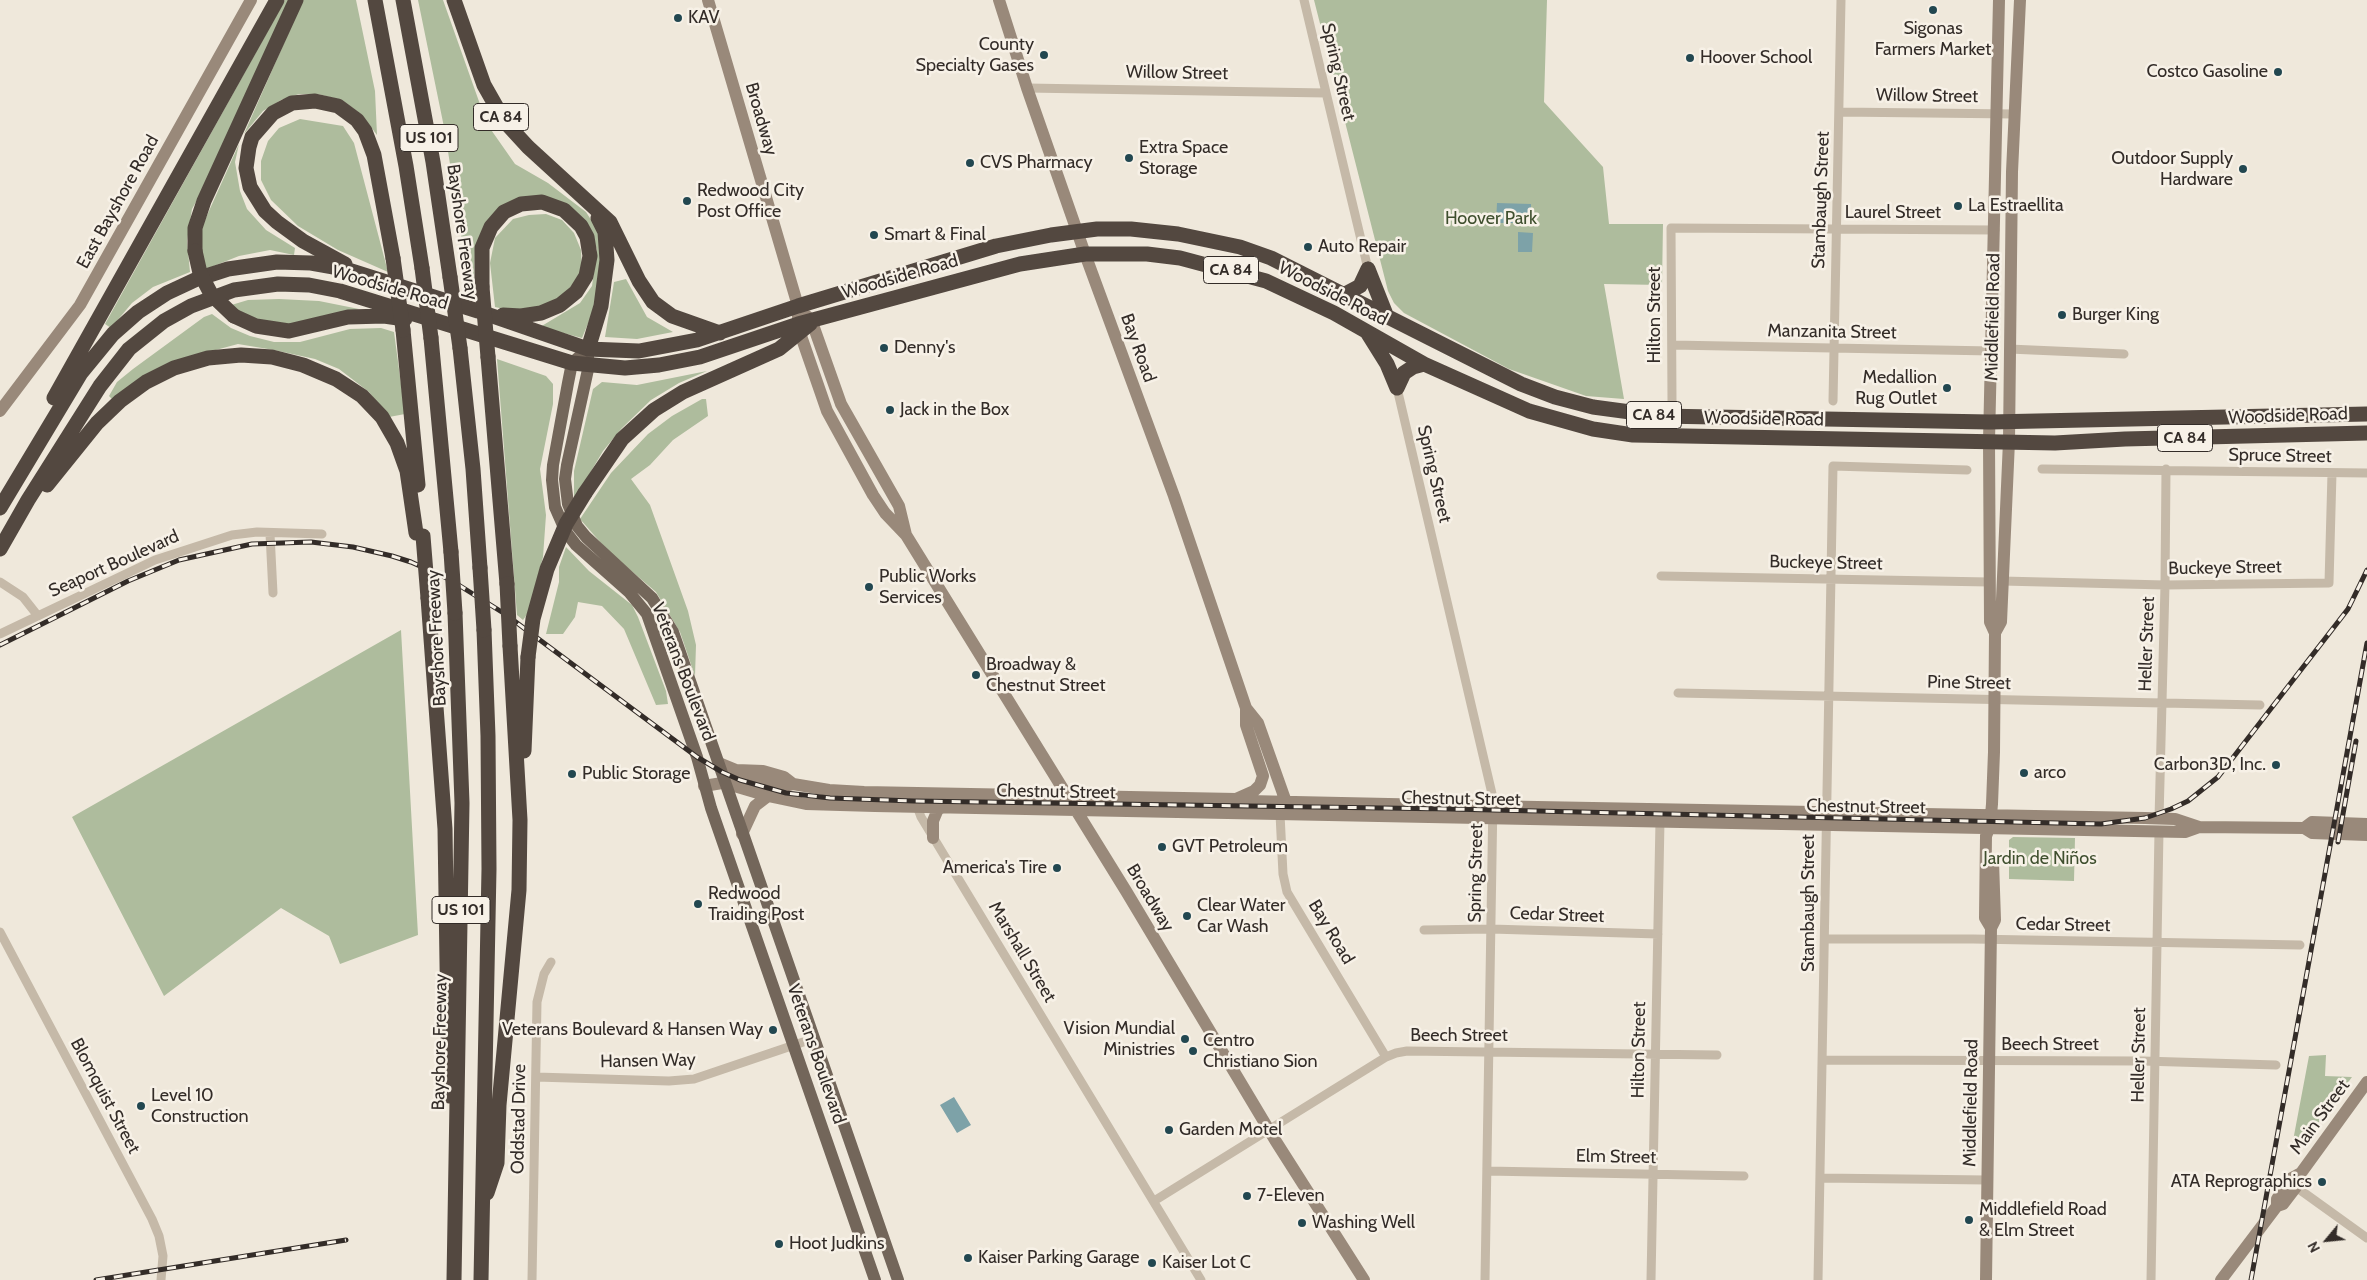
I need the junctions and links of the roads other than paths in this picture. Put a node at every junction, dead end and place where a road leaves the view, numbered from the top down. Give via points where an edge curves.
1 (252, 0) edge
2 (277, 0) edge
3 (296, 0) edge
4 (375, 0) edge
5 (403, 0) edge
6 (454, 0) edge
7 (708, 0) edge
8 (999, 0) edge
9 (1304, 0) edge
10 (1840, 0) edge
11 (1999, 0) edge
12 (2020, 0) edge
13 (1027, 88) junction
14 (1326, 92) junction
15 (1840, 112) junction
16 (1997, 114) junction
17 (2014, 114) junction
18 (592, 204) junction
19 (1671, 228) joint
20 (1836, 229) junction
21 (1994, 230) junction
22 (1077, 231) junction
23 (1085, 254) junction
24 (1368, 269) junction
25 (390, 283) junction
26 (1345, 294) junction
27 (798, 306) junction
28 (478, 311) junction
29 (1387, 316) junction
30 (803, 326) junction
31 (1367, 330) junction
32 (720, 333) junction
33 (496, 340) junction
34 (1672, 345) junction
35 (1834, 348) junction
36 (2009, 349) junction
37 (1992, 352) junction
38 (2124, 354) dead end
39 (588, 357) junction
40 (572, 363) junction
41 (1424, 364) junction
42 (1397, 388) junction
43 (1833, 401) dead end
44 (1672, 402) dead end
45 (0, 411) edge
46 (2366, 414) edge
47 (1990, 422) junction
48 (2008, 422) junction
49 (2364, 433) edge
50 (1989, 440) junction
51 (2009, 442) junction
52 (2166, 469) junction
53 (1967, 470) dead end
54 (2042, 470) dead end
55 (2332, 473) junction
56 (2367, 473) edge
57 (17, 479) junction
58 (0, 508) edge
59 (270, 534) junction
60 (322, 534) dead end
61 (419, 535) junction
62 (1, 546) edge
63 (1661, 576) dead end
64 (1831, 579) junction
65 (0, 582) edge
66 (1996, 582) junction
67 (2165, 585) junction
68 (273, 593) dead end
69 (38, 616) junction
70 (0, 634) edge
71 (1678, 694) dead end
72 (1828, 696) junction
73 (1994, 700) junction
74 (2162, 703) junction
75 (2260, 705) dead end
76 (1246, 708) junction
77 (719, 763) junction
78 (724, 784) junction
79 (793, 784) junction
80 (704, 786) junction
81 (912, 793) junction
82 (768, 796) junction
83 (1066, 796) junction
84 (1236, 799) junction
85 (916, 807) junction
86 (944, 807) junction
87 (1283, 808) junction
88 (1074, 809) junction
89 (1493, 812) junction
90 (1825, 819) junction
91 (520, 820) junction
92 (1660, 821) junction
93 (1990, 821) junction
94 (2367, 824) edge
95 (2159, 825) junction
96 (2304, 828) junction
97 (742, 834) junction
98 (2367, 835) edge
99 (933, 838) junction
100 (1491, 929) junction
101 (1424, 930) dead end
102 (0, 932) edge
103 (1658, 934) junction
104 (1991, 934) junction
105 (1825, 939) junction
106 (2156, 943) junction
107 (2300, 945) dead end
108 (551, 962) dead end
109 (815, 1038) junction
110 (794, 1046) junction
111 (1489, 1052) junction
112 (1654, 1055) junction
113 (1717, 1055) dead end
114 (1386, 1057) junction
115 (1824, 1060) junction
116 (1989, 1061) junction
117 (2155, 1062) junction
118 (2276, 1065) dead end
119 (536, 1077) junction
120 (2367, 1082) edge
121 (1269, 1130) junction
122 (1487, 1171) junction
123 (2301, 1173) junction
124 (1653, 1174) junction
125 (1744, 1176) dead end
126 (1821, 1178) junction
127 (1987, 1180) junction
128 (2296, 1187) junction
129 (1154, 1201) junction
130 (2277, 1206) junction
131 (456, 1208) junction
132 (482, 1209) junction
133 (2367, 1238) edge
134 (874, 1276) edge
135 (162, 1280) edge
136 (454, 1280) edge
137 (481, 1280) edge
138 (532, 1280) edge
139 (884, 1280) edge
140 (898, 1280) edge
141 (1201, 1280) edge
142 (1364, 1280) edge
143 (1486, 1280) edge
144 (1650, 1280) edge
145 (1818, 1280) edge
146 (1986, 1280) edge
147 (2151, 1280) edge
148 (2221, 1280) edge

1 - 45 street, East Bayshore Road via 80,305
2 - 57 highway via 44,416
3 - 33 highway, bridge via 204,201 195,228 195,251 200,273 211,294 234,316 256,326 289,331 348,316 384,316
4 - 131 highway, Bayshore Freeway / US 101, bridge via 422,268 452,552 462,802
5 - 132 highway, Bayshore Freeway / US 101, bridge via 431,153 460,348 480,568 489,831
6 - 18 highway, CA 84 via 484,85 501,117 528,147
7 - 27 street, Broadway
8 - 13 street, Bay Road
9 - 14 street, Spring Street
10 - 15 street, Stambaugh Street
11 - 16 street, Middlefield Road
12 - 17 street, Middlefield Road
13 - 14 street, Willow Street
13 - 22 street, Bay Road
14 - 24 street, Spring Street
15 - 16 street, Willow Street
15 - 20 street, Stambaugh Street
16 - 17 street, Willow Street
16 - 21 street, Middlefield Road
17 - 36 street, Middlefield Road
18 - 32 highway via 610,222 653,302 672,316
18 - 39 highway via 605,232 607,260 601,306
19 - 20 street, Laurel Street
19 - 34 street, Hilton Street
20 - 21 street, Laurel Street
20 - 35 street, Stambaugh Street
21 - 37 street, Middlefield Road
22 - 23 street, Bay Road
22 - 26 highway, Woodside Road / CA 84 via 1150,231 1240,246
22 - 27 highway, Woodside Road / CA 84 via 996,246
23 - 30 highway, Woodside Road / CA 84 via 982,273
23 - 31 highway, Woodside Road / CA 84 via 1147,254 1225,268 1298,294
23 - 76 street, Bay Road via 1174,496
24 - 26 highway via 1360,286
24 - 29 highway
25 - 28 highway, Woodside Road
25 - 57 highway, Woodside Road via 345,269 277,262 228,269 181,286 138,312 102,346 77,380
25 - 61 highway, bridge via 303,241 277,222 256,198 246,168 248,147 273,112 292,103 315,100 338,106 357,120 374,155 403,330
26 - 29 highway, Woodside Road / CA 84
27 - 30 street, Broadway
27 - 32 highway, Woodside Road / CA 84
28 - 39 highway, Woodside Road
28 - 91 highway, bridge via 507,316 532,315 551,310 569,299 582,284 589,266 589,246 581,226 564,210 542,202 521,204 504,212 491,226 482,248 482,287 488,357 507,584
29 - 47 highway, Woodside Road / CA 84 via 1521,384 1593,407 1660,416
30 - 39 highway, Woodside Road / CA 84 via 676,362 626,368
30 - 83 street, Broadway via 841,404 899,506 906,535
30 - 91 highway, bridge via 779,349 683,392 654,410 622,439 566,524 547,569 533,619 528,657
31 - 41 highway, Woodside Road / CA 84
31 - 42 highway
32 - 39 highway, Woodside Road via 673,346
33 - 40 highway, Woodside Road / CA 84
33 - 62 highway, Woodside Road via 340,290 309,285 248,287 204,300 158,325 118,361 53,459
34 - 35 street, Manzanita Street
34 - 44 street, Hilton Street
35 - 37 street, Manzanita Street
35 - 43 street, Stambaugh Street
36 - 38 street
36 - 48 street, Middlefield Road
37 - 47 street, Middlefield Road
39 - 40 highway, Woodside Road / CA 84
39 - 77 main road, Veterans Boulevard via 566,465 568,504 577,526 596,549 647,593 668,621
40 - 80 main road, Veterans Boulevard via 553,465 555,507 576,545 629,592 647,614
41 - 42 highway via 1404,373
41 - 50 highway, Woodside Road / CA 84 via 1529,411 1593,429 1634,435
42 - 89 street, Spring Street via 1493,798
46 - 48 highway, Woodside Road / CA 84
47 - 48 highway, Woodside Road / CA 84
47 - 50 street, Middlefield Road
48 - 51 street, Middlefield Road
49 - 51 highway, Woodside Road / CA 84 via 2125,439 2055,444
50 - 51 highway, Woodside Road / CA 84
50 - 66 street, Middlefield Road
51 - 66 street, Middlefield Road
52 - 54 street, Spruce Street
52 - 55 street, Spruce Street
52 - 67 street, Heller Street
53 - 64 street, Stambaugh Street via 1833,466
55 - 56 street, Spruce Street
55 - 67 street, Buckeye Street via 2329,583
57 - 58 highway, Woodside Road
59 - 60 street, Seaport Boulevard
59 - 68 street
59 - 69 street, Seaport Boulevard via 244,532 175,552
61 - 62 highway via 403,457 389,428 372,406 336,379 304,365 272,357 241,355 190,363 132,390 98,423
61 - 131 highway, bridge via 444,820 447,1052
63 - 64 street, Buckeye Street
64 - 66 street, Buckeye Street
64 - 72 street, Stambaugh Street
65 - 69 street, Seaport Boulevard via 23,597
66 - 67 street, Buckeye Street
66 - 73 street, Middlefield Road via 2001,622 1995,632
67 - 74 street, Heller Street
69 - 70 street, Seaport Boulevard
71 - 72 street, Pine Street
72 - 73 street, Pine Street
72 - 90 street, Stambaugh Street
73 - 74 street, Pine Street
73 - 93 street, Middlefield Road
74 - 75 street, Pine Street
74 - 95 street, Heller Street
76 - 84 street, Bay Road via 1246,725 1263,776 1260,785
76 - 87 street, Bay Road via 1258,723
77 - 78 main road, Veterans Boulevard
77 - 79 street via 736,770 763,771 784,777
78 - 79 street, Chestnut Street via 740,780 782,786
78 - 80 street, Chestnut Street
78 - 82 street, Chestnut Street
78 - 97 main road, Veterans Boulevard
79 - 81 street, Chestnut Street via 829,790
80 - 110 main road, Veterans Boulevard
81 - 83 street, Chestnut Street
81 - 85 street, Marshall Street
82 - 85 street, Chestnut Street via 806,804
82 - 97 street via 755,806
83 - 84 street, Chestnut Street
83 - 88 street, Broadway
84 - 87 street, Chestnut Street
85 - 86 street, Chestnut Street
85 - 99 street, Marshall Street
86 - 88 street, Chestnut Street
86 - 99 street via 938,810 933,821
87 - 88 street, Chestnut Street
87 - 89 street, Chestnut Street
87 - 114 street, Bay Road via 1283,874 1287,892
88 - 121 street, Broadway
89 - 90 street, Chestnut Street
89 - 92 street, Chestnut Street
89 - 100 street, Spring Street
90 - 92 street, Chestnut Street
90 - 93 street, Chestnut Street
90 - 105 street, Stambaugh Street
91 - 132 highway via 519,890 499,1104 497,1163
92 - 103 street, Hilton Street
93 - 95 street, Chestnut Street
93 - 104 street, Middlefield Road via 1994,837 1995,920
94 - 96 street, Chestnut Street via 2312,822
95 - 96 street, Chestnut Street via 2175,819 2199,827
95 - 106 street, Heller Street
96 - 98 street, Chestnut Street via 2312,833
97 - 109 main road, Veterans Boulevard
99 - 129 street, Marshall Street
100 - 101 street, Cedar Street
100 - 103 street, Cedar Street
100 - 111 street, Spring Street
102 - 135 street, Blomquist Street via 152,1219 163,1256
103 - 112 street, Hilton Street
104 - 105 street, Cedar Street
104 - 106 street, Cedar Street
104 - 116 street, Middlefield Road
105 - 115 street, Stambaugh Street
106 - 107 street, Cedar Street
106 - 117 street, Heller Street
108 - 119 street, Oddstad Drive via 544,974 537,1002
109 - 110 street, Hansen Way
109 - 140 main road, Veterans Boulevard
110 - 119 street, Hansen Way via 707,1076 682,1081
110 - 134 main road, Veterans Boulevard
111 - 112 street, Beech Street
111 - 114 street, Beech Street via 1407,1051
111 - 122 street, Spring Street
112 - 113 street, Beech Street
112 - 124 street, Hilton Street
114 - 121 street, Beech Street
115 - 116 street, Beech Street
115 - 126 street, Stambaugh Street
116 - 117 street, Beech Street
116 - 127 street, Middlefield Road
117 - 118 street, Beech Street
117 - 147 street, Heller Street
119 - 138 street, Oddstad Drive
120 - 123 street, Main Street
121 - 129 street, Beech Street
121 - 142 street, Broadway
122 - 124 street, Elm Street
122 - 143 street, Spring Street
123 - 128 street, Main Street
123 - 130 street, Main Street via 2290,1179 2277,1199
124 - 125 street, Elm Street
124 - 144 street, Hilton Street
126 - 127 street
126 - 145 street, Stambaugh Street
127 - 146 street, Middlefield Road
128 - 130 street, Main Street via 2283,1204
128 - 133 street
129 - 141 street, Marshall Street
130 - 148 street, Main Street
131 - 136 highway, Bayshore Freeway / US 101
132 - 137 highway, Bayshore Freeway / US 101
134 - 139 main road

